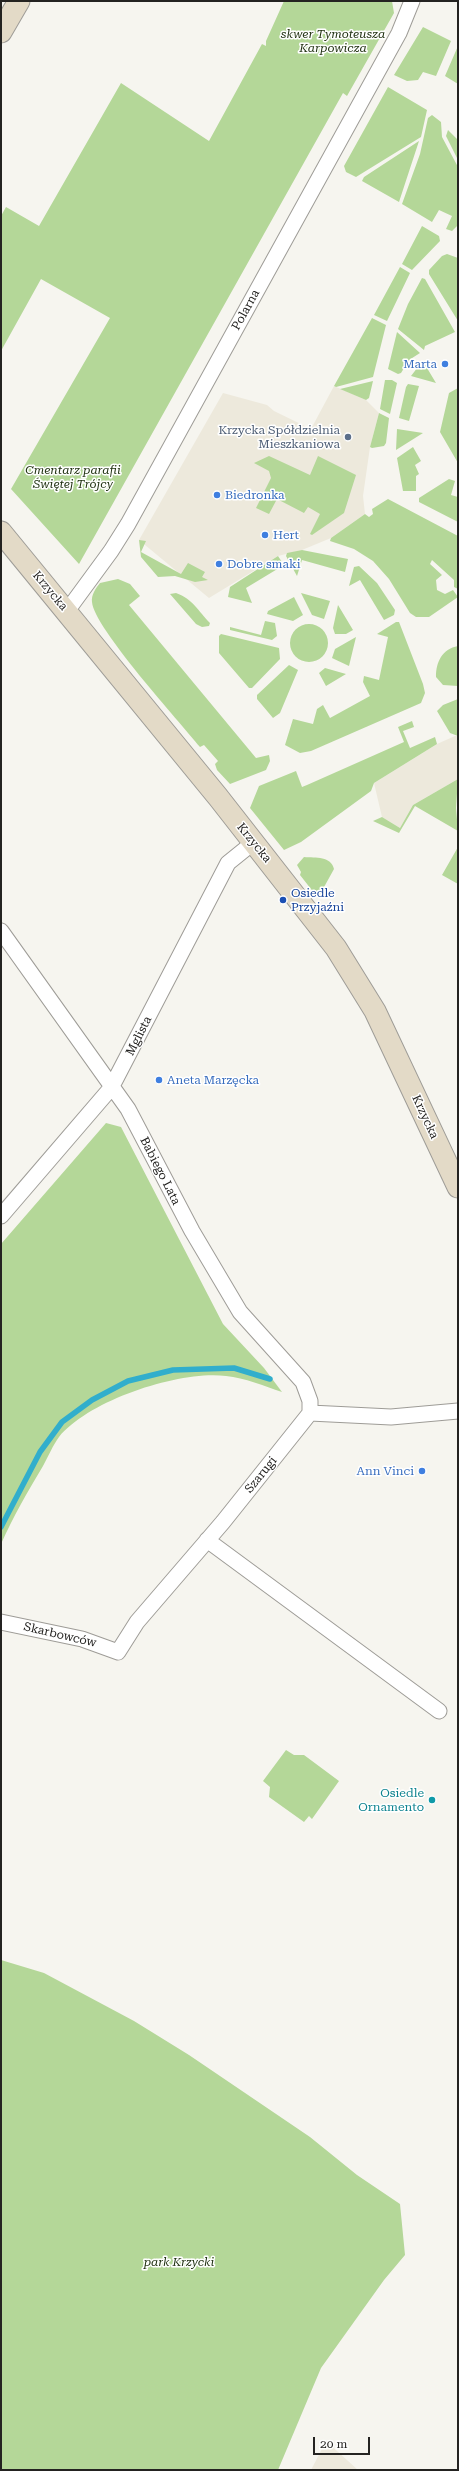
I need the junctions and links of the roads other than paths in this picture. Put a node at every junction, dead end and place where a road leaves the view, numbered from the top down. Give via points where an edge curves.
1 (19, 1) edge
2 (412, 1) edge
3 (1, 32) edge
4 (1, 532) edge
5 (67, 611) junction
6 (254, 842) junction
7 (1, 931) edge
8 (111, 1088) junction
9 (458, 1187) edge
10 (1, 1216) edge
11 (458, 1411) edge
12 (310, 1413) junction
13 (207, 1540) junction
14 (1, 1622) edge
15 (118, 1652) joint
16 (439, 1712) dead end

1 - 3 street
2 - 5 street, Polarna via 399,33 128,524
4 - 5 street, Krzycka
5 - 6 street, Krzycka
6 - 8 street, Mglista via 228,863
6 - 9 street, Krzycka via 336,948 370,1003
7 - 8 street, Babiego Lata
8 - 10 street, Mglista
8 - 12 street, Babiego Lata via 128,1109 192,1231 240,1312 303,1382 310,1401
11 - 12 street via 391,1417
12 - 13 street, Szarugi
13 - 15 street, Szarugi via 137,1622
13 - 16 street
14 - 15 street, Skarbowców via 82,1639

